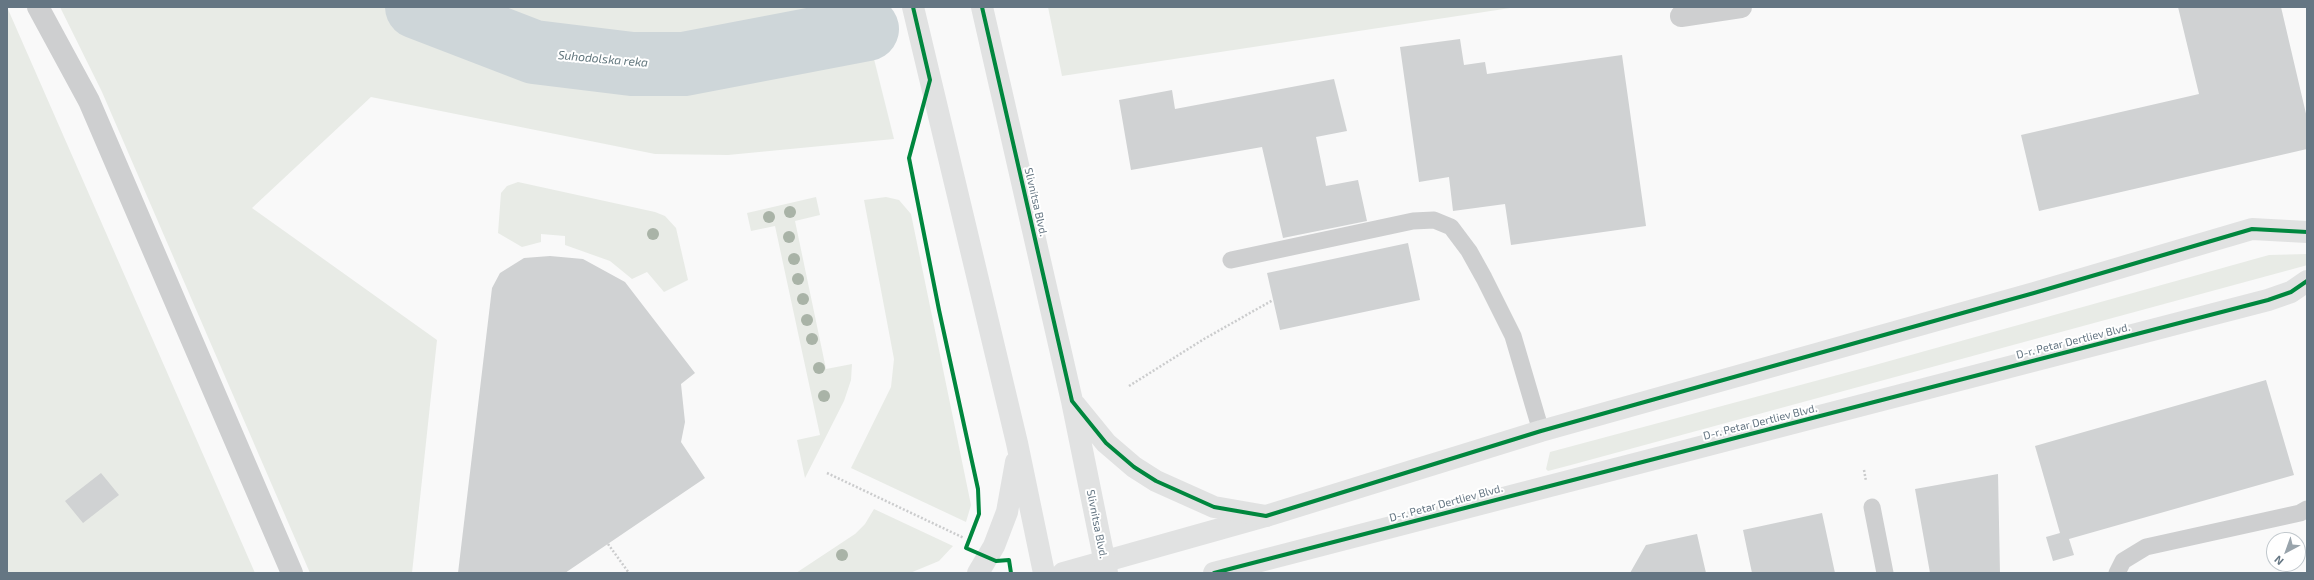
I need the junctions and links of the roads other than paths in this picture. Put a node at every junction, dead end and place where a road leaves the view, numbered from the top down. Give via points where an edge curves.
1 (38, 7) edge
2 (912, 7) edge
3 (982, 7) edge
4 (1741, 7) edge
5 (1681, 16) dead end
6 (2307, 232) edge
7 (1231, 260) dead end
8 (2307, 281) edge
9 (1072, 401) junction
10 (1541, 431) junction
11 (1017, 443) junction
12 (1872, 507) dead end
13 (2307, 509) edge
14 (1266, 516) junction
15 (983, 565) edge
16 (1106, 567) edge
17 (292, 573) edge
18 (1044, 573) edge
19 (1063, 573) edge
20 (1214, 573) edge
21 (1884, 573) edge
22 (2117, 573) edge

1 - 17 street via 89,102
2 - 11 main road
3 - 9 main road, Slivnitsa Blvd.
4 - 5 street
6 - 10 main road via 2252,229
7 - 10 lane via 1413,221 1434,220 1451,227 1469,251 1513,336
8 - 20 main road, D-r. Petar Dertliev Blvd. via 2291,292 2268,300
9 - 14 main road via 1106,443 1134,467 1156,481 1214,507
9 - 16 main road, Slivnitsa Blvd.
10 - 14 main road
11 - 15 main road via 1010,499 1002,526
11 - 18 main road
12 - 21 lane
13 - 22 lane via 2300,513 2146,547 2123,561
14 - 16 main road
16 - 19 main road

